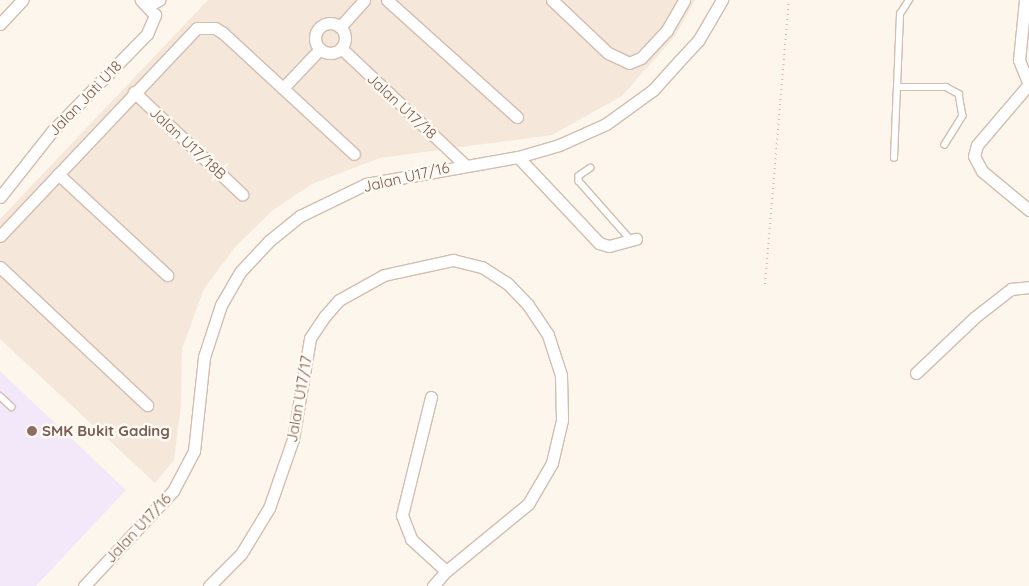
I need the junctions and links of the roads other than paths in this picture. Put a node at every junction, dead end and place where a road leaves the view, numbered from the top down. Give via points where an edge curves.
1 (22, 0) edge
2 (159, 0) edge
3 (364, 0) edge
4 (387, 0) edge
5 (552, 0) edge
6 (684, 0) edge
7 (722, 0) edge
8 (909, 0) edge
9 (1025, 0) edge
10 (144, 3) edge
11 (0, 24) edge
12 (340, 27) junction
13 (341, 48) junction
14 (320, 49) junction
15 (1029, 85) edge
16 (897, 87) junction
17 (284, 88) junction
18 (134, 92) junction
19 (517, 117) dead end
20 (945, 144) dead end
21 (354, 154) dead end
22 (518, 157) junction
23 (894, 158) dead end
24 (464, 164) junction
25 (591, 168) dead end
26 (58, 174) junction
27 (242, 194) dead end
28 (0, 196) edge
29 (1029, 210) edge
30 (0, 236) edge
31 (633, 239) joint
32 (0, 267) edge
33 (167, 275) dead end
34 (1029, 287) edge
35 (916, 373) dead end
36 (0, 396) edge
37 (431, 397) dead end
38 (147, 405) dead end
39 (12, 407) dead end
40 (446, 570) junction
41 (84, 586) edge
42 (209, 586) edge
43 (433, 586) edge

1 - 11 street
2 - 10 street
3 - 12 street
4 - 19 street
5 - 6 street via 608,53 629,63 641,58 667,30
7 - 22 street, Jalan U17/16 via 698,40 653,90 629,108 559,145
8 - 16 lane via 900,14
9 - 15 street via 1019,60
10 - 28 street, Jalan Jati U18 via 155,15 147,34 53,130
12 - 13 street via 344,35
12 - 14 street via 325,24 317,30 315,40
13 - 14 street via 333,53
13 - 24 street, Jalan U17/18
14 - 17 street
15 - 29 street via 977,144 974,156 982,171
16 - 20 lane via 946,87 959,94 963,116
16 - 23 lane
17 - 18 street via 223,33 206,27 189,34
17 - 21 street
18 - 26 street
18 - 27 street, Jalan U17/18B
22 - 24 street, Jalan U17/16
22 - 31 street via 600,243 610,246
24 - 41 street, Jalan U17/16 via 396,176 332,198 269,240 241,271 221,304 204,357 194,451 173,491
25 - 31 lane via 580,176 579,182
26 - 30 street
26 - 33 street
32 - 38 street
34 - 35 street via 1011,289 975,317
36 - 39 lane
37 - 40 street via 402,516 411,539
40 - 42 street, Jalan U17/17 via 528,504 552,463 562,420 561,375 548,335 538,320 507,282 482,267 452,260 420,264 377,278 339,300 325,316 310,338 293,439 269,508 241,554
40 - 43 street, Jalan U17/17

